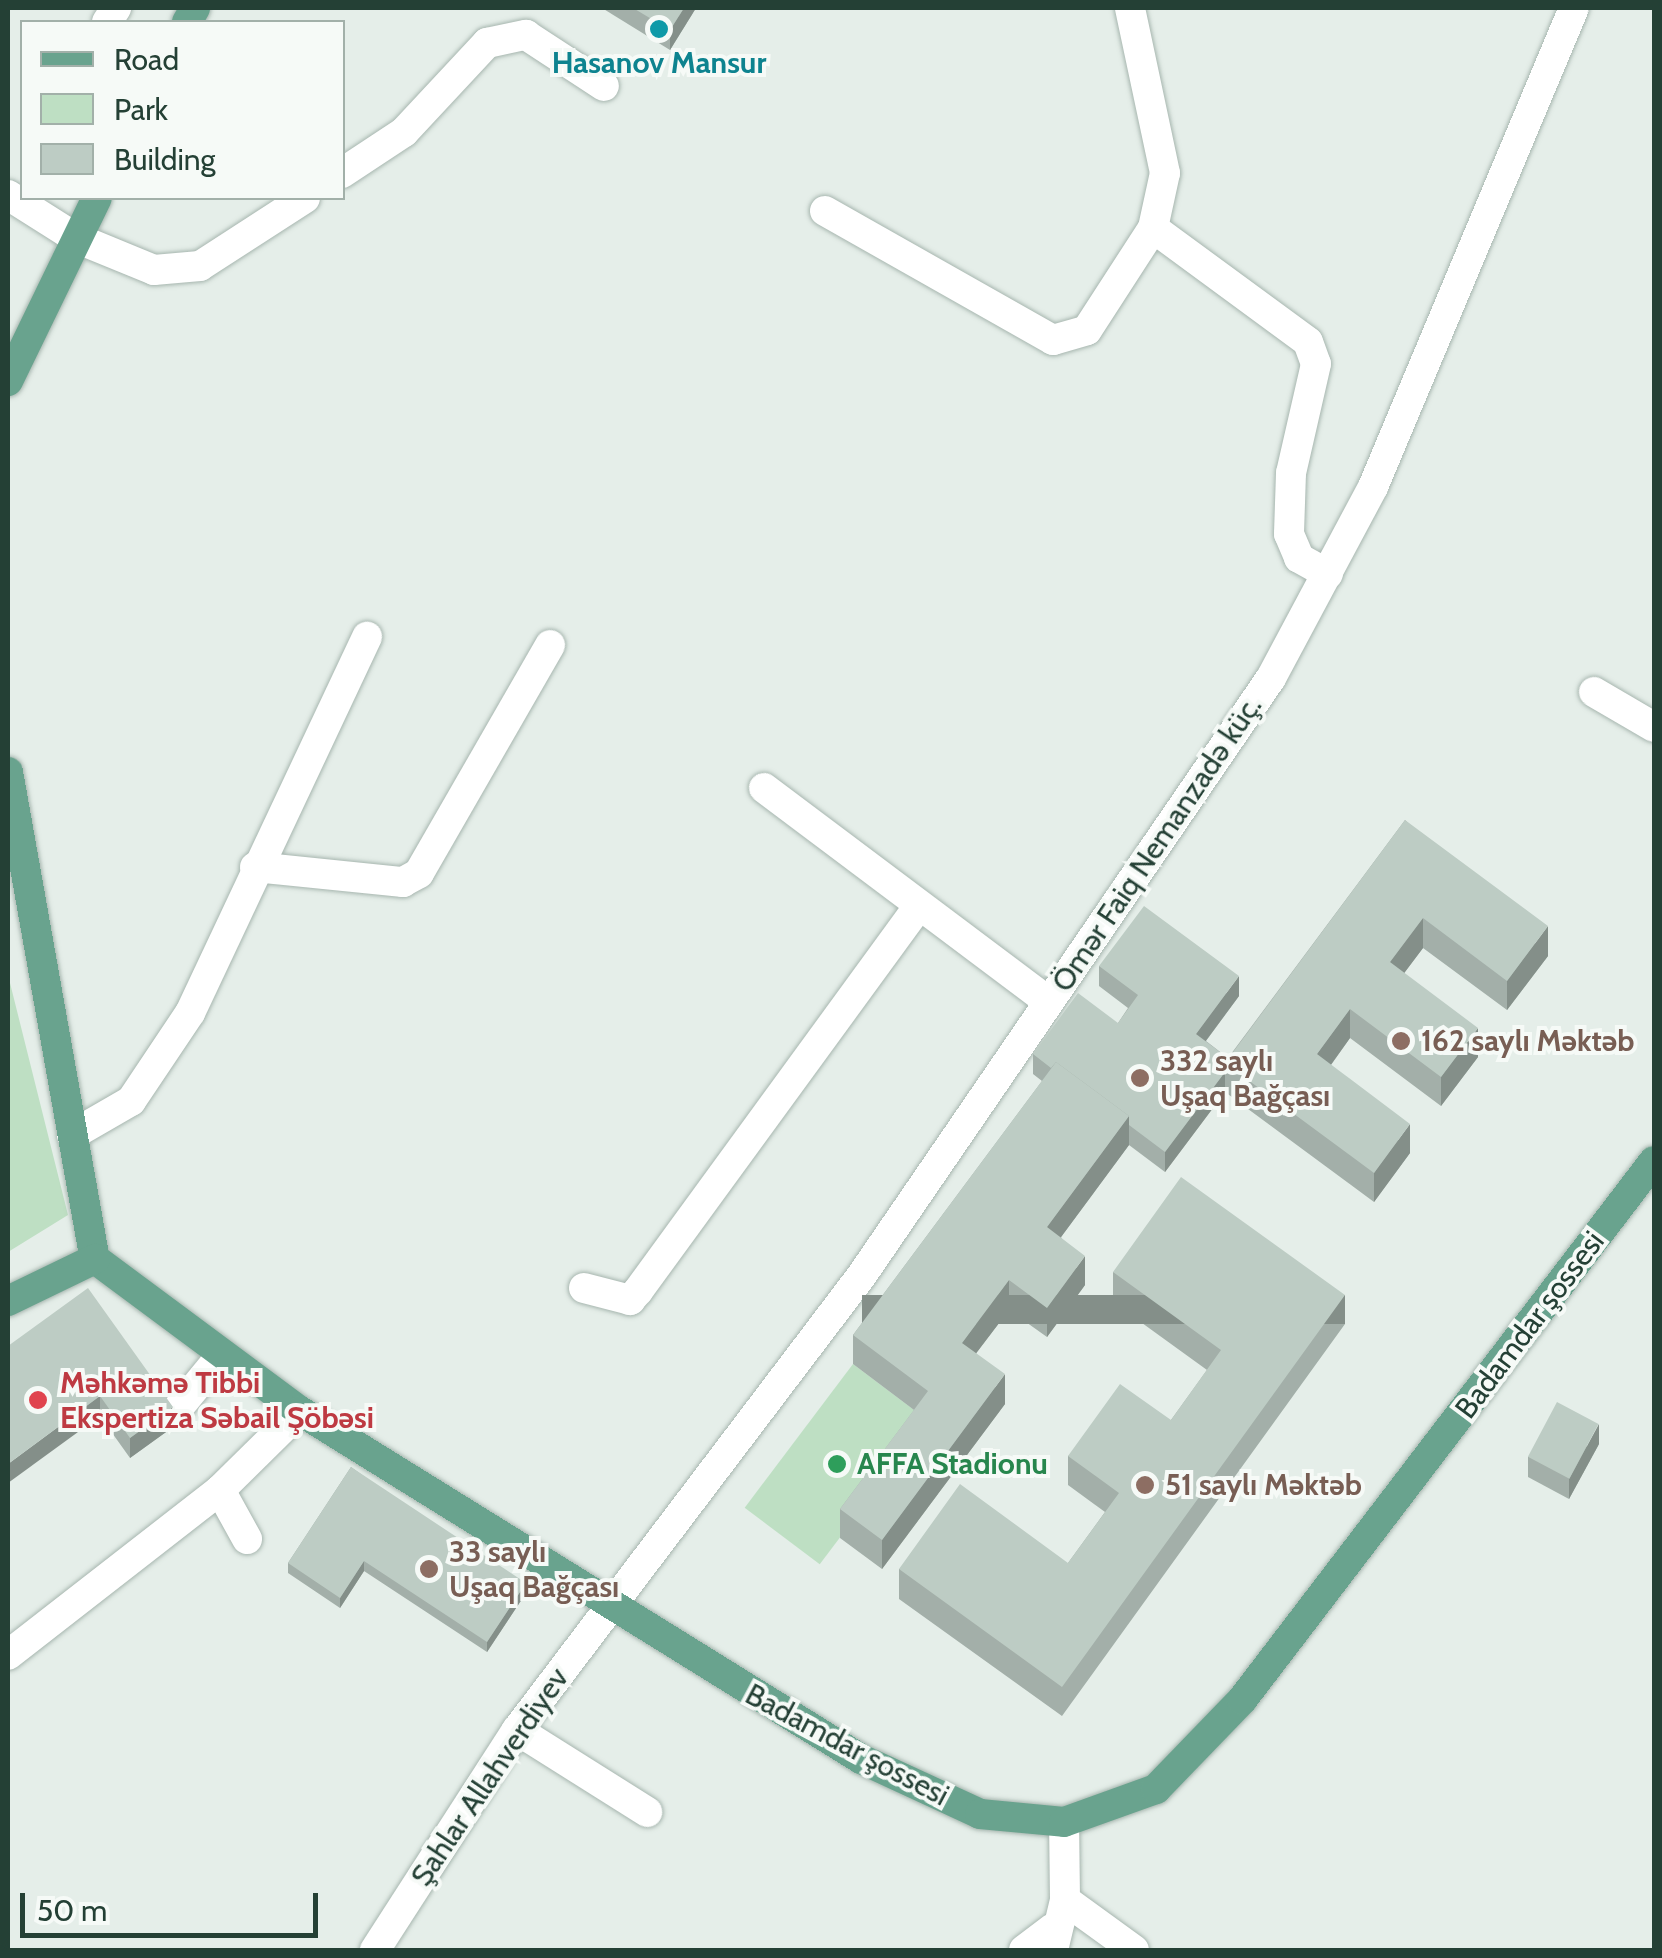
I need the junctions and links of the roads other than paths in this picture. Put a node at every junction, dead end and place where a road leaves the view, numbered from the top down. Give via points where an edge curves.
1 (1130, 8) edge
2 (1574, 8) edge
3 (604, 86) dead end
4 (345, 171) edge
5 (24, 200) edge
6 (95, 200) edge
7 (302, 200) edge
8 (825, 210) dead end
9 (1152, 228) junction
10 (76, 238) junction
11 (8, 381) edge
12 (1328, 574) junction
13 (367, 637) dead end
14 (550, 645) dead end
15 (1594, 692) dead end
16 (1654, 727) edge
17 (8, 772) edge
18 (764, 788) dead end
19 (255, 867) junction
20 (920, 905) junction
21 (1049, 1002) junction
22 (72, 1135) junction
23 (1654, 1160) edge
24 (95, 1259) junction
25 (584, 1288) dead end
26 (8, 1301) edge
27 (220, 1356) junction
28 (300, 1411) junction
29 (175, 1412) edge
30 (220, 1490) junction
31 (247, 1539) dead end
32 (610, 1606) junction
33 (8, 1655) edge
34 (518, 1730) junction
35 (646, 1812) dead end
36 (1064, 1822) junction
37 (1057, 1926) edge
38 (374, 1950) edge
39 (1024, 1950) edge
40 (1134, 1950) edge

1 - 9 street via 1166,173
2 - 12 street, Ömər Faiq Nemanzadə küç.
3 - 4 street via 526,36 487,42 404,132
5 - 10 street
6 - 10 main road
7 - 10 street via 200,266 154,270
8 - 9 street via 1053,340 1087,330
9 - 12 street via 1308,342 1316,364 1291,472 1289,534 1300,558
10 - 11 main road
12 - 21 street, Ömər Faiq Nemanzadə küç. via 1215,767
13 - 19 street via 336,718
14 - 19 street via 419,873 403,882
15 - 16 street
17 - 22 main road
18 - 20 street
19 - 22 street via 190,1012 130,1101
20 - 21 street
20 - 25 street via 638,1291 630,1300
21 - 32 street, Ömər Faiq Nemanzadə küç. via 862,1275
22 - 24 main road
23 - 36 main road, Badamdar şossesi via 1242,1700 1156,1789
24 - 26 main road
24 - 27 main road, Badamdar şossesi
27 - 28 main road, Badamdar şossesi
27 - 29 street
28 - 30 street
28 - 32 main road, Badamdar şossesi
30 - 31 street
30 - 33 street
32 - 34 street, Şahlar Allahverdiyev
32 - 36 main road, Badamdar şossesi via 916,1789 980,1814
34 - 35 street
34 - 38 street, Şahlar Allahverdiyev
36 - 37 street
37 - 39 street
37 - 40 street

